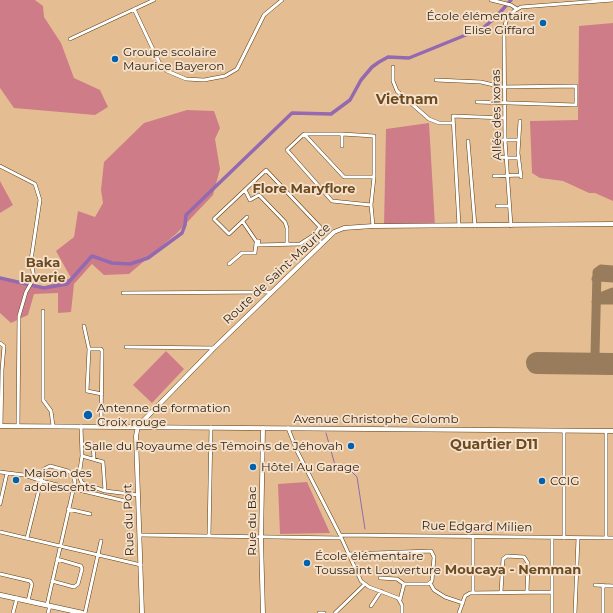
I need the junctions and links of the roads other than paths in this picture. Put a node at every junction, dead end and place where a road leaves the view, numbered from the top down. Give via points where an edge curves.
1 (154, 0) edge
2 (282, 0) edge
3 (491, 0) edge
4 (613, 0) edge
5 (134, 9) junction
6 (517, 9) junction
7 (70, 39) dead end
8 (393, 68) dead end
9 (436, 80) dead end
10 (505, 87) junction
11 (477, 102) dead end
12 (505, 104) junction
13 (505, 118) junction
14 (520, 121) dead end
15 (453, 123) junction
16 (304, 134) junction
17 (342, 134) junction
18 (494, 140) dead end
19 (505, 140) junction
20 (519, 140) junction
21 (468, 141) dead end
22 (342, 146) dead end
23 (493, 157) dead end
24 (506, 158) junction
25 (519, 158) junction
26 (0, 166) edge
27 (507, 175) junction
28 (494, 176) dead end
29 (374, 177) junction
30 (245, 190) junction
31 (371, 205) junction
32 (497, 206) dead end
33 (509, 206) junction
34 (247, 217) dead end
35 (243, 222) junction
36 (613, 224) edge
37 (373, 226) junction
38 (459, 226) junction
39 (475, 226) junction
40 (511, 226) junction
41 (314, 235) junction
42 (259, 241) junction
43 (322, 243) junction
44 (287, 244) junction
45 (229, 264) dead end
46 (271, 292) junction
47 (123, 293) dead end
48 (43, 311) dead end
49 (84, 326) dead end
50 (1, 344) edge
51 (126, 347) dead end
52 (214, 348) junction
53 (89, 349) junction
54 (1, 370) edge
55 (102, 394) junction
56 (1, 426) edge
57 (18, 426) junction
58 (53, 426) junction
59 (81, 426) junction
60 (101, 426) junction
61 (138, 426) junction
62 (211, 427) junction
63 (263, 428) junction
64 (288, 428) junction
65 (606, 430) junction
66 (564, 431) junction
67 (613, 431) edge
68 (82, 444) junction
69 (82, 456) junction
70 (94, 459) junction
71 (0, 472) edge
72 (7, 474) junction
73 (41, 481) junction
74 (72, 489) junction
75 (105, 490) junction
76 (138, 495) junction
77 (125, 501) dead end
78 (0, 504) edge
79 (68, 509) junction
80 (90, 514) dead end
81 (0, 532) edge
82 (140, 535) junction
83 (208, 536) junction
84 (261, 536) junction
85 (473, 536) junction
86 (341, 537) junction
87 (27, 538) junction
88 (552, 538) junction
89 (564, 538) junction
90 (578, 538) junction
91 (606, 538) junction
92 (613, 538) edge
93 (101, 541) dead end
94 (60, 546) junction
95 (348, 554) junction
96 (97, 556) junction
97 (57, 559) junction
98 (141, 566) junction
99 (0, 574) edge
100 (380, 578) dead end
101 (52, 581) junction
102 (430, 583) junction
103 (365, 584) junction
104 (404, 584) junction
105 (595, 585) dead end
106 (603, 585) junction
107 (613, 586) edge
108 (381, 591) junction
109 (473, 592) junction
110 (501, 592) junction
111 (527, 592) junction
112 (552, 592) junction
113 (0, 595) edge
114 (17, 598) junction
115 (400, 600) junction
116 (28, 601) junction
117 (463, 603) junction
118 (48, 605) junction
119 (371, 606) dead end
120 (14, 613) edge
121 (48, 613) edge
122 (84, 613) edge
123 (142, 613) edge
124 (263, 613) edge
125 (319, 613) edge
126 (324, 613) edge
127 (335, 613) edge
128 (402, 613) edge
129 (459, 613) edge
130 (552, 613) edge
131 (575, 613) edge
132 (603, 613) edge

1 - 5 street
2 - 5 street via 264,15 237,69 225,76 204,80 186,79 168,71 159,62
3 - 6 street
4 - 6 street via 527,6
5 - 7 street
6 - 10 street, Allée des ixoras via 505,25
8 - 15 street via 393,81 397,91 429,119 439,123
9 - 10 street via 481,82
10 - 12 street, Allée des ixoras
10 - 12 street via 576,86 576,105
11 - 12 street
12 - 13 street, Allée des ixoras
13 - 15 street via 453,116
13 - 19 street, Allée des ixoras
14 - 20 street
15 - 38 street
16 - 17 street
16 - 29 street via 344,177
16 - 31 street via 287,151 331,201
17 - 22 street
17 - 29 street via 374,136
18 - 19 street
19 - 20 street
19 - 24 street, Allée des ixoras
20 - 25 street
21 - 39 street
23 - 24 street
24 - 25 street
24 - 27 street, Allée des ixoras
25 - 27 street via 521,176
26 - 57 street via 35,184 40,200 31,260 34,278 20,309
27 - 28 street
27 - 33 street, Allée des ixoras
29 - 31 street
30 - 35 street via 214,219 228,234
30 - 41 street via 267,170 319,225 320,228
30 - 44 street via 250,200 259,195 285,222
31 - 37 street
32 - 33 street
33 - 40 street, Allée des ixoras
34 - 35 street
35 - 42 street via 256,241
36 - 40 street, Route de Saint-Maurice
37 - 38 street, Route de Saint-Maurice
37 - 43 street, Route de Saint-Maurice via 344,228 334,232
38 - 39 street, Route de Saint-Maurice
39 - 40 street, Route de Saint-Maurice
41 - 43 street
41 - 44 street via 302,244
42 - 44 street via 258,245
42 - 45 street via 256,243 255,252 242,254
43 - 46 street, Route de Saint-Maurice
46 - 47 street
46 - 52 street, Route de Saint-Maurice
48 - 58 street via 43,400 51,411
49 - 53 street
50 - 54 street via 4,346
51 - 52 street
52 - 61 street, Route de Saint-Maurice
53 - 55 street via 98,348 102,351
53 - 55 street via 87,391
54 - 56 street
55 - 60 street
56 - 57 street, Avenue Christophe Colomb
57 - 58 street, Avenue Christophe Colomb
58 - 59 street, Avenue Christophe Colomb
59 - 60 street, Avenue Christophe Colomb
59 - 68 street
60 - 61 street, Avenue Christophe Colomb
61 - 62 street, Avenue Christophe Colomb
61 - 76 street, Rue du Port
62 - 63 street, Avenue Christophe Colomb
62 - 83 street
63 - 64 street, Avenue Christophe Colomb
63 - 84 street, Rue du Bac
64 - 66 street, Avenue Christophe Colomb
64 - 86 street via 296,451
65 - 66 street, Avenue Christophe Colomb
65 - 67 street, Avenue Christophe Colomb
65 - 91 street
66 - 89 street
68 - 69 street
68 - 70 street via 93,445
69 - 70 street
69 - 75 street via 79,476 81,482
70 - 75 street via 101,460 103,464
71 - 72 street
72 - 73 street via 24,475
72 - 78 street
73 - 74 street
73 - 74 street via 46,468 60,468 73,475 75,482
73 - 87 street
74 - 77 street
74 - 79 street
75 - 76 street
76 - 82 street, Rue du Port
79 - 80 street
79 - 94 street
81 - 87 street
82 - 83 street, Rue Edgard Milien
82 - 98 street, Rue du Port
83 - 84 street, Rue Edgard Milien
84 - 86 street, Rue Edgard Milien
84 - 124 street, Rue du Bac
85 - 86 street, Rue Edgard Milien
85 - 88 street, Rue Edgard Milien
85 - 109 street
86 - 95 street
87 - 94 street
88 - 89 street, Rue Edgard Milien
88 - 112 street
89 - 90 street, Rue Edgard Milien
90 - 91 street, Rue Edgard Milien
90 - 131 street
91 - 92 street, Rue Edgard Milien
93 - 96 street
94 - 96 street
94 - 97 street
95 - 102 street via 430,550 434,557 433,580
95 - 103 street
96 - 98 street
96 - 122 street
97 - 101 street
97 - 101 street via 81,566 82,569 78,584 74,587
98 - 123 street, Rue du Port
99 - 116 street via 30,580 32,584
100 - 104 street via 397,579
101 - 118 street
102 - 104 street
102 - 117 street via 434,590 445,597
103 - 108 street
103 - 127 street
104 - 115 street
105 - 106 street
106 - 107 street
106 - 132 street
108 - 115 street
108 - 119 street
109 - 110 street
109 - 117 street via 465,596
110 - 111 street
110 - 111 street via 503,559 507,556 524,556 528,563
111 - 112 street
112 - 130 street
113 - 114 main road
114 - 116 main road
114 - 120 street
115 - 128 street
116 - 118 main road
117 - 129 street
118 - 121 street
118 - 122 main road
125 - 126 street

